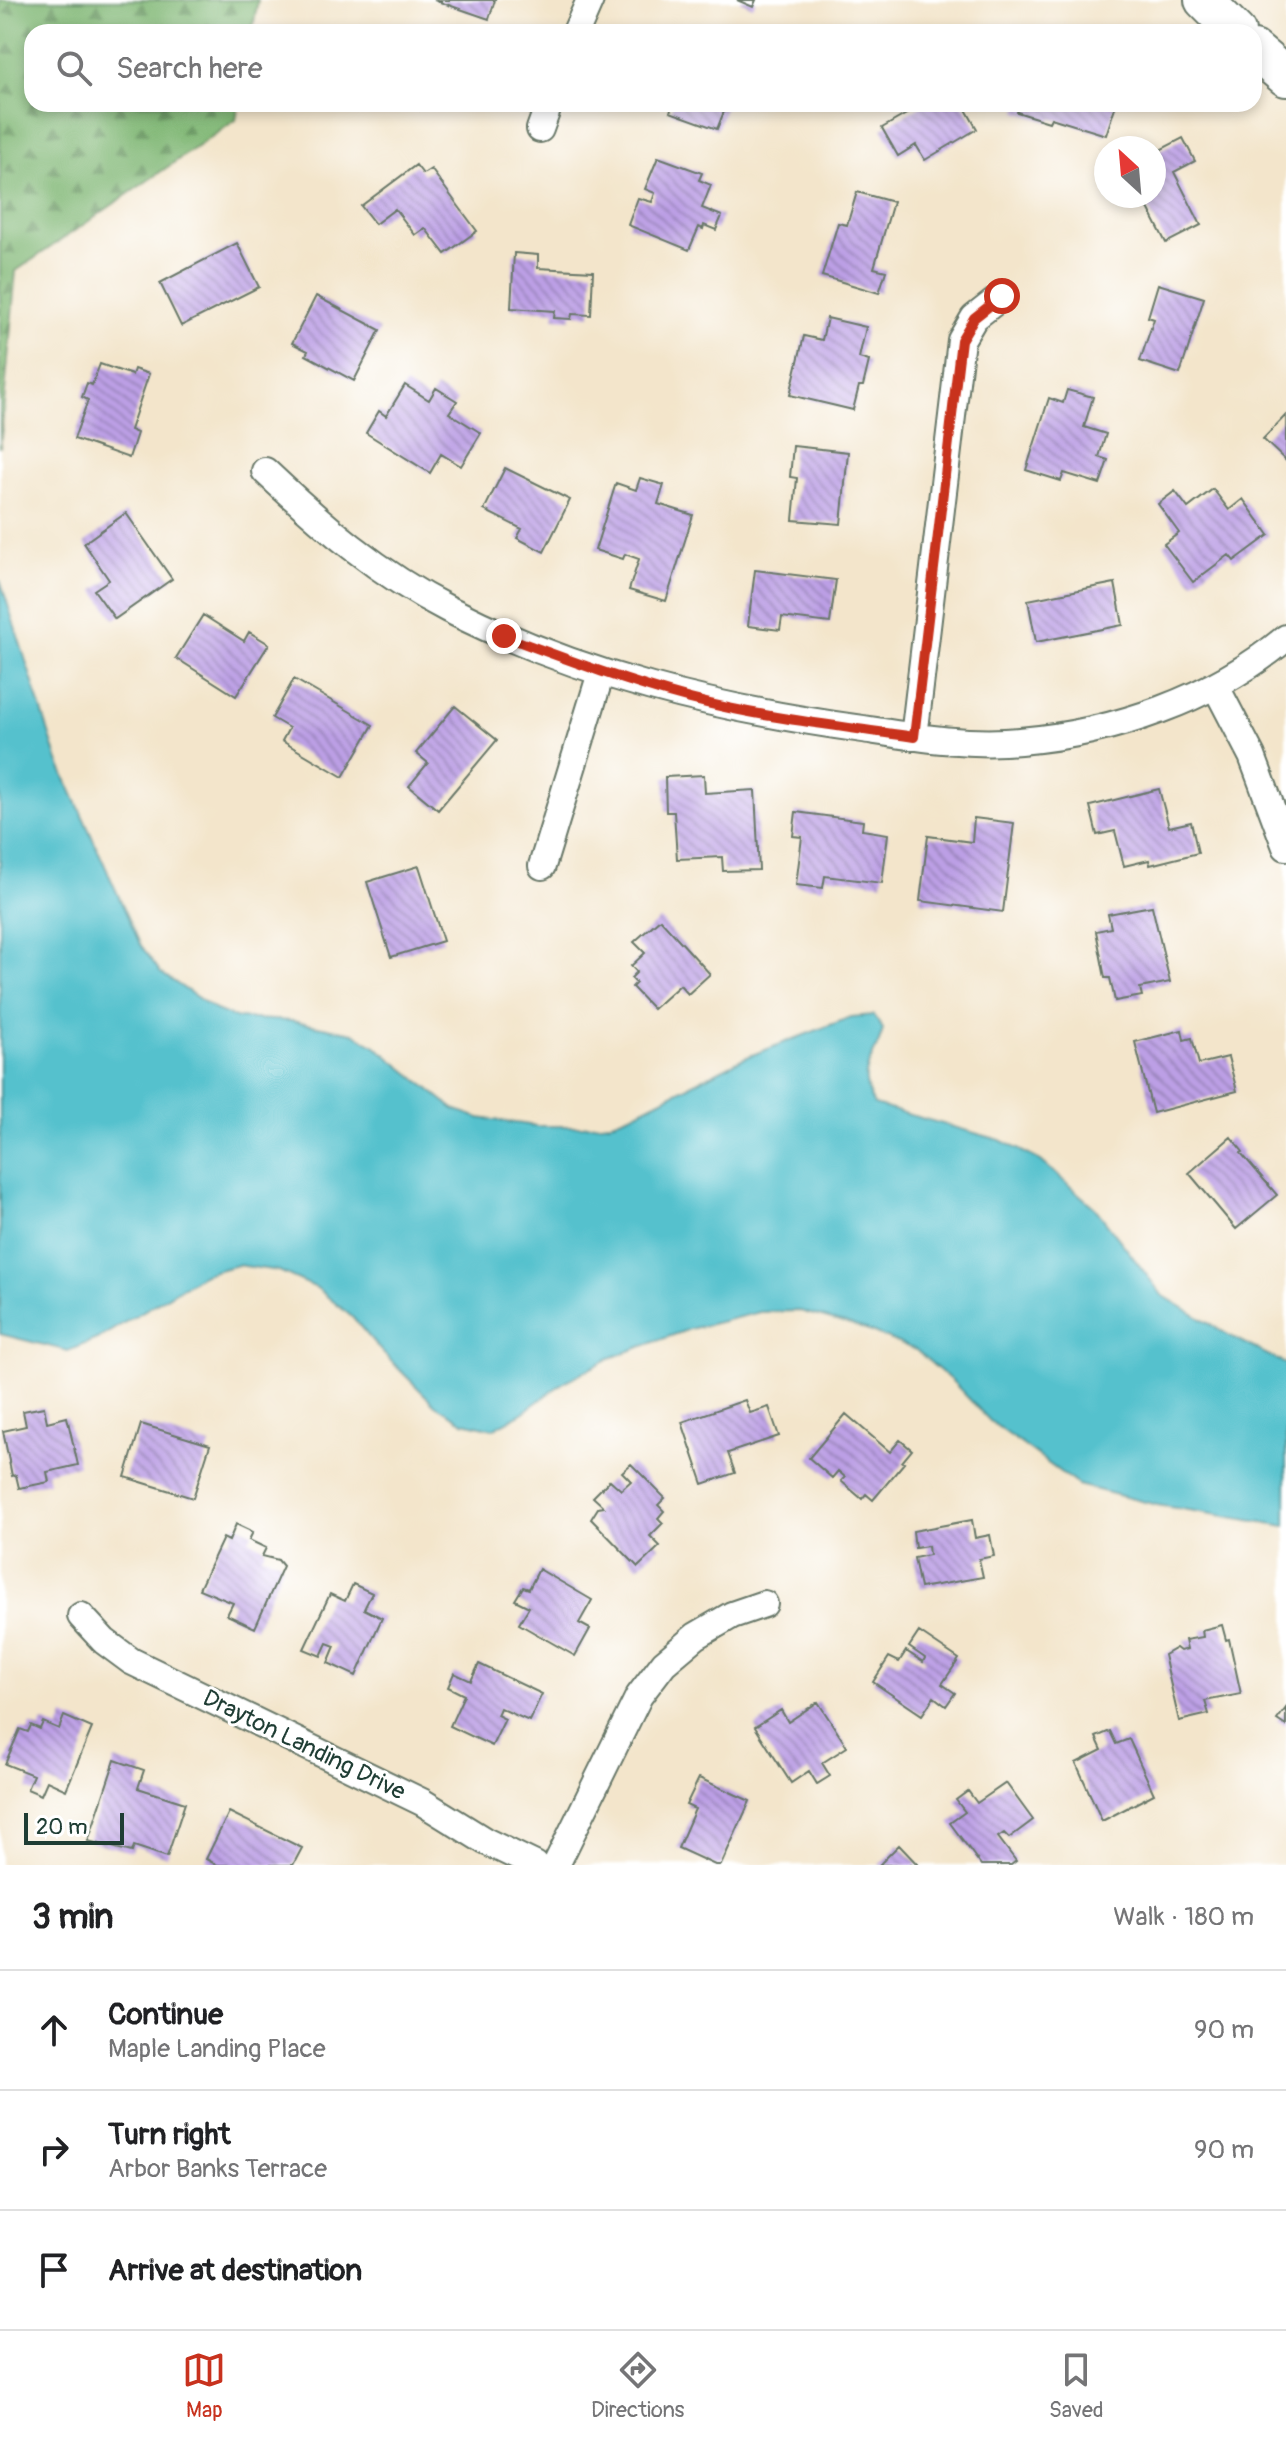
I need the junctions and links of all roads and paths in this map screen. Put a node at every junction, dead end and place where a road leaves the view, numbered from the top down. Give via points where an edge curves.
1 (590, 0) edge
2 (1204, 0) edge
3 (580, 24) edge
4 (1228, 24) edge
5 (1262, 57) edge
6 (1286, 77) edge
7 (1002, 296) dead end
8 (265, 471) dead end
9 (1286, 638) edge
10 (601, 673) junction
11 (1215, 685) junction
12 (914, 737) junction
13 (1286, 847) edge
14 (542, 866) dead end
15 (764, 1604) dead end
16 (81, 1616) dead end
17 (535, 1865) edge
18 (556, 1865) edge

1 - 3 street
2 - 4 street
5 - 6 street
7 - 12 street via 974,318 961,340
8 - 10 street via 320,523 445,608
9 - 11 street
10 - 12 street via 790,719
10 - 14 street
11 - 12 street via 1122,722 1064,736 973,742
11 - 13 street via 1252,756
15 - 18 street via 696,1636 664,1663 639,1696
16 - 17 street, Drayton Landing Drive via 131,1661 422,1802

